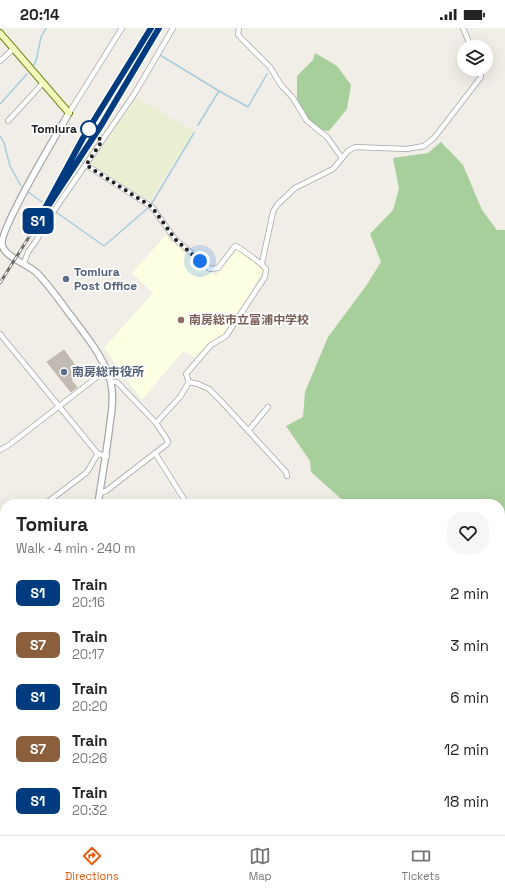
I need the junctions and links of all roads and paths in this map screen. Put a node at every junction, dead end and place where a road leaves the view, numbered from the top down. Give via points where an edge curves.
1 (122, 28) edge
2 (173, 28) edge
3 (239, 28) edge
4 (463, 28) edge
5 (0, 33) edge
6 (468, 40) edge
7 (14, 48) junction
8 (0, 61) edge
9 (481, 76) edge
10 (43, 83) junction
11 (69, 113) junction
12 (8, 121) dead end
13 (342, 158) junction
14 (86, 165) junction
15 (1, 241) edge
16 (24, 263) junction
17 (262, 263) junction
18 (0, 334) edge
19 (106, 370) junction
20 (111, 382) junction
21 (188, 382) junction
22 (59, 406) junction
23 (268, 407) dead end
24 (156, 423) junction
25 (248, 431) junction
26 (0, 450) edge
27 (155, 453) junction
28 (98, 454) junction
29 (107, 456) junction
30 (288, 476) dead end
31 (100, 493) junction
32 (51, 499) edge
33 (99, 499) edge
34 (184, 499) dead end

1 - 11 street
2 - 14 street via 135,93
3 - 13 street via 240,37 270,67 307,121 327,137
4 - 6 street
5 - 7 main road
7 - 8 street
7 - 10 main road
9 - 13 street via 434,138 424,146 407,149 355,148
10 - 11 main road
10 - 12 street
11 - 15 street
13 - 17 street via 333,169 295,188 277,205 272,212
14 - 16 street via 28,252
14 - 17 street via 152,207 175,239 210,269 218,268 235,246
15 - 16 street via 6,253
16 - 19 street via 43,280 60,302 96,349
17 - 21 street via 266,269 265,278 226,336 211,345 186,374
18 - 22 street
19 - 20 street
19 - 22 street
20 - 24 street via 117,382 123,387
20 - 29 street via 113,400
21 - 24 street via 177,400
21 - 25 street via 209,390
22 - 26 street
22 - 28 street
23 - 25 street
24 - 27 street via 168,441
25 - 30 street
27 - 31 street
27 - 34 street
28 - 29 street
28 - 32 street via 90,469
29 - 31 street
31 - 33 street

